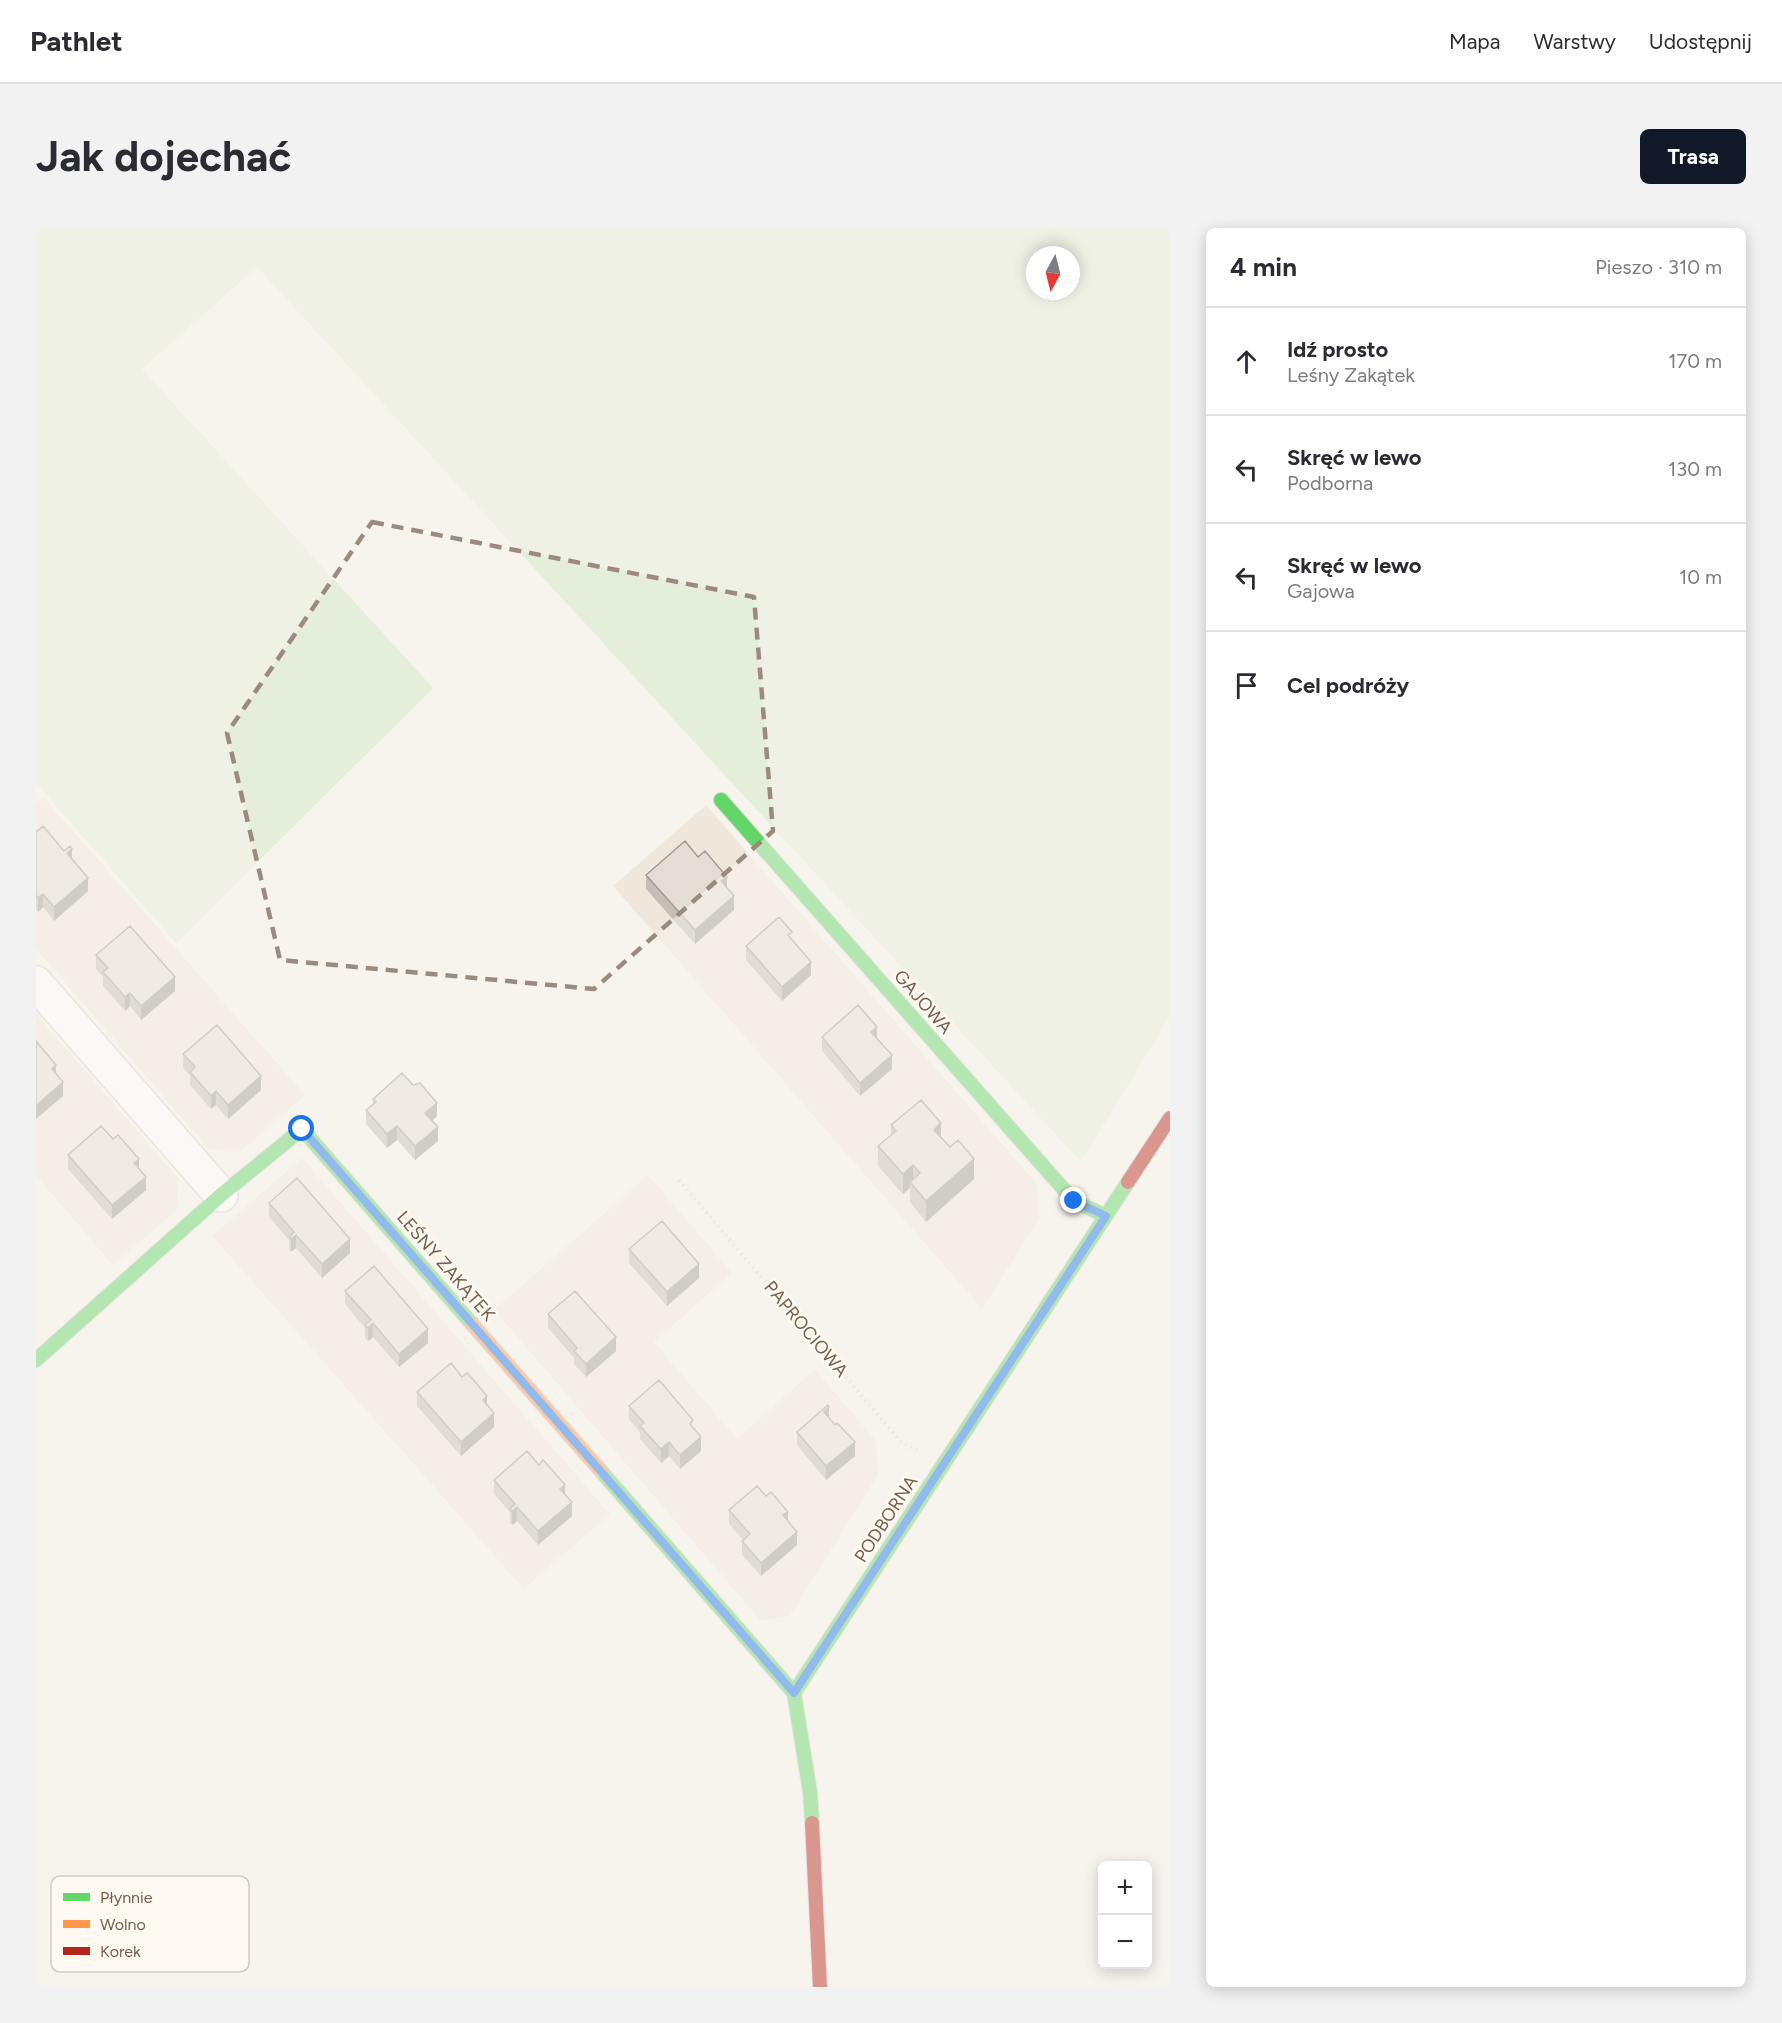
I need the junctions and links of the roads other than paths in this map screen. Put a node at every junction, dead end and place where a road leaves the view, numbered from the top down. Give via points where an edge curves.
1 (721, 800) dead end
2 (36, 983) edge
3 (1170, 1118) edge
4 (221, 1195) junction
5 (1106, 1216) junction
6 (36, 1360) edge
7 (794, 1693) junction
8 (820, 1987) edge

1 - 5 street, GAJOWA via 1074,1201
2 - 4 street
3 - 5 street, PODBORNA
4 - 6 street, LEŚNY ZAKĄTEK
4 - 7 street, LEŚNY ZAKĄTEK via 302,1129
5 - 7 street, PODBORNA
7 - 8 street via 810,1792

